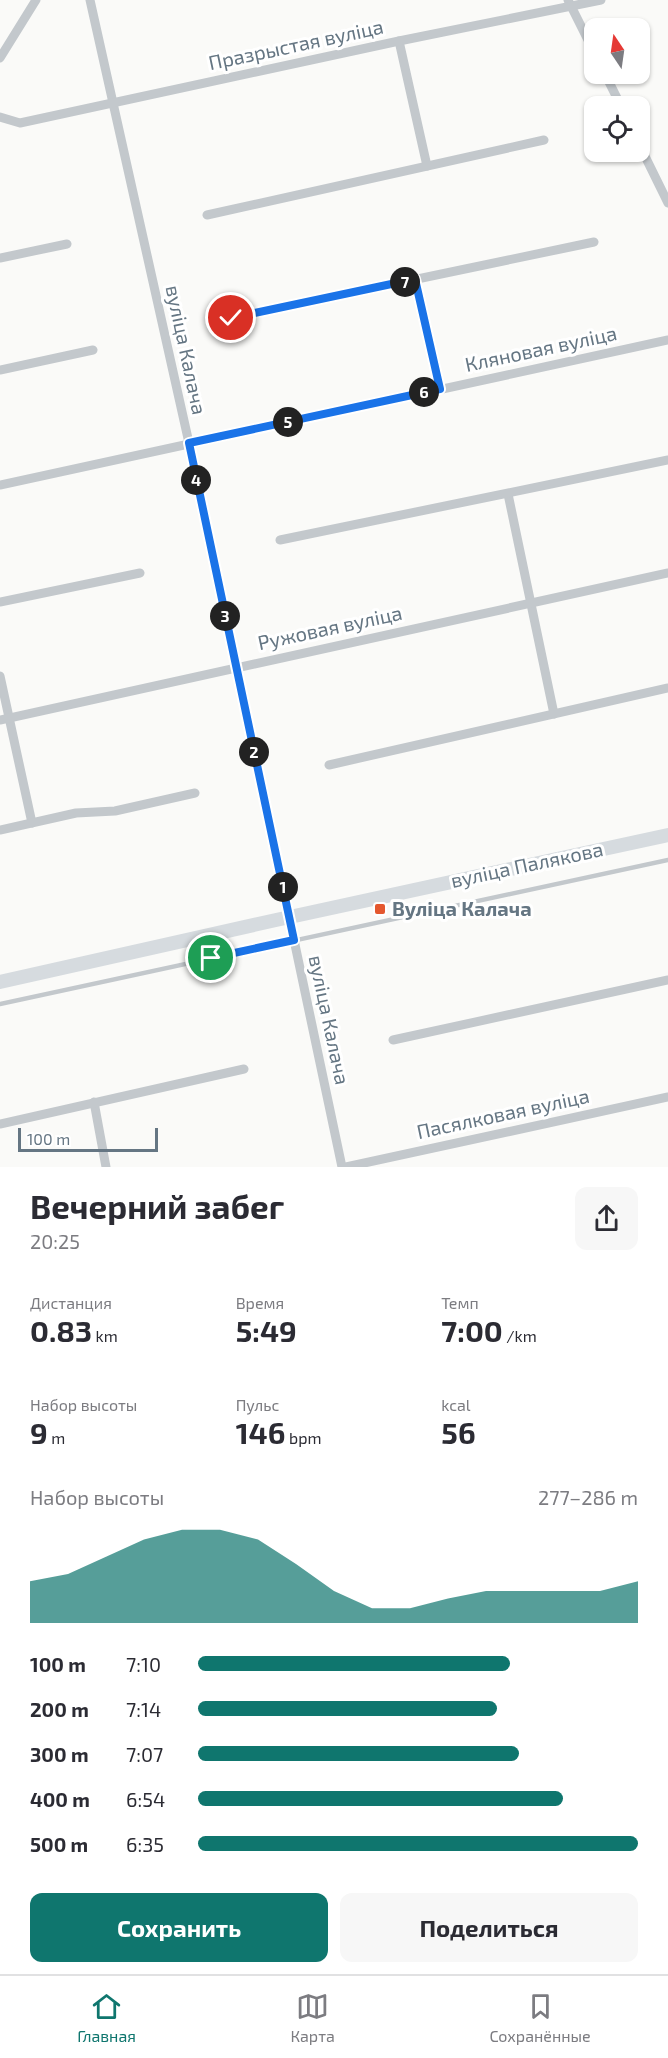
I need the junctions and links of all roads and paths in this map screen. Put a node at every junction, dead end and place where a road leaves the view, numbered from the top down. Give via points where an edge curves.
1 (36, 0) edge
2 (90, 0) edge
3 (601, 0) edge
4 (570, 3) edge
5 (584, 32) edge
6 (399, 41) junction
7 (0, 58) edge
8 (113, 104) junction
9 (0, 117) edge
10 (544, 140) dead end
11 (648, 162) edge
12 (427, 166) junction
13 (668, 203) edge
14 (207, 215) dead end
15 (594, 242) dead end
16 (67, 244) dead end
17 (0, 258) edge
18 (415, 279) junction
19 (231, 318) dead end
20 (668, 340) edge
21 (93, 350) dead end
22 (0, 370) edge
23 (440, 389) junction
24 (189, 443) junction
25 (668, 460) edge
26 (0, 485) edge
27 (508, 494) junction
28 (280, 540) dead end
29 (140, 573) dead end
30 (668, 573) edge
31 (0, 602) edge
32 (532, 603) junction
33 (236, 667) junction
34 (0, 676) edge
35 (668, 688) edge
36 (555, 714) junction
37 (4, 720) edge
38 (329, 765) dead end
39 (195, 793) dead end
40 (32, 823) junction
41 (0, 830) edge
42 (668, 835) edge
43 (668, 860) edge
44 (289, 917) junction
45 (294, 940) junction
46 (668, 980) edge
47 (0, 982) edge
48 (0, 1004) edge
49 (393, 1040) dead end
50 (244, 1069) dead end
51 (668, 1097) edge
52 (94, 1102) junction
53 (0, 1124) edge
54 (106, 1167) edge
55 (344, 1167) edge

1 - 7 street
2 - 8 street, вуліца Калача
3 - 4 street, Празрыстая вуліца
4 - 5 street
4 - 6 street, Празрыстая вуліца
6 - 8 street, Празрыстая вуліца
6 - 12 street
8 - 9 street, Празрыстая вуліца via 20,123
8 - 24 street, вуліца Калача
10 - 12 street
11 - 13 street
12 - 14 street
15 - 18 street
16 - 17 street
18 - 19 street
18 - 23 street
20 - 23 street, Кляновая вуліца
21 - 22 street
23 - 24 street, Кляновая вуліца
24 - 26 street, Кляновая вуліца
24 - 33 street, вуліца Калача
25 - 27 street
27 - 28 street
27 - 32 street
29 - 31 street
30 - 32 street, Ружовая вуліца
32 - 33 street, Ружовая вуліца
32 - 36 street
33 - 37 street, Ружовая вуліца
33 - 44 street, вуліца Калача
34 - 37 street
35 - 36 street
36 - 38 street
37 - 40 street
39 - 40 street via 115,812 76,813
40 - 41 street
42 - 44 street, вуліца Палякова
43 - 45 lane
44 - 45 street, вуліца Калача
44 - 47 street, вуліца Палякова
45 - 48 lane
45 - 55 street, вуліца Калача
46 - 49 street
50 - 52 street
51 - 55 street, Пасялковая вуліца
52 - 53 street
52 - 54 street

